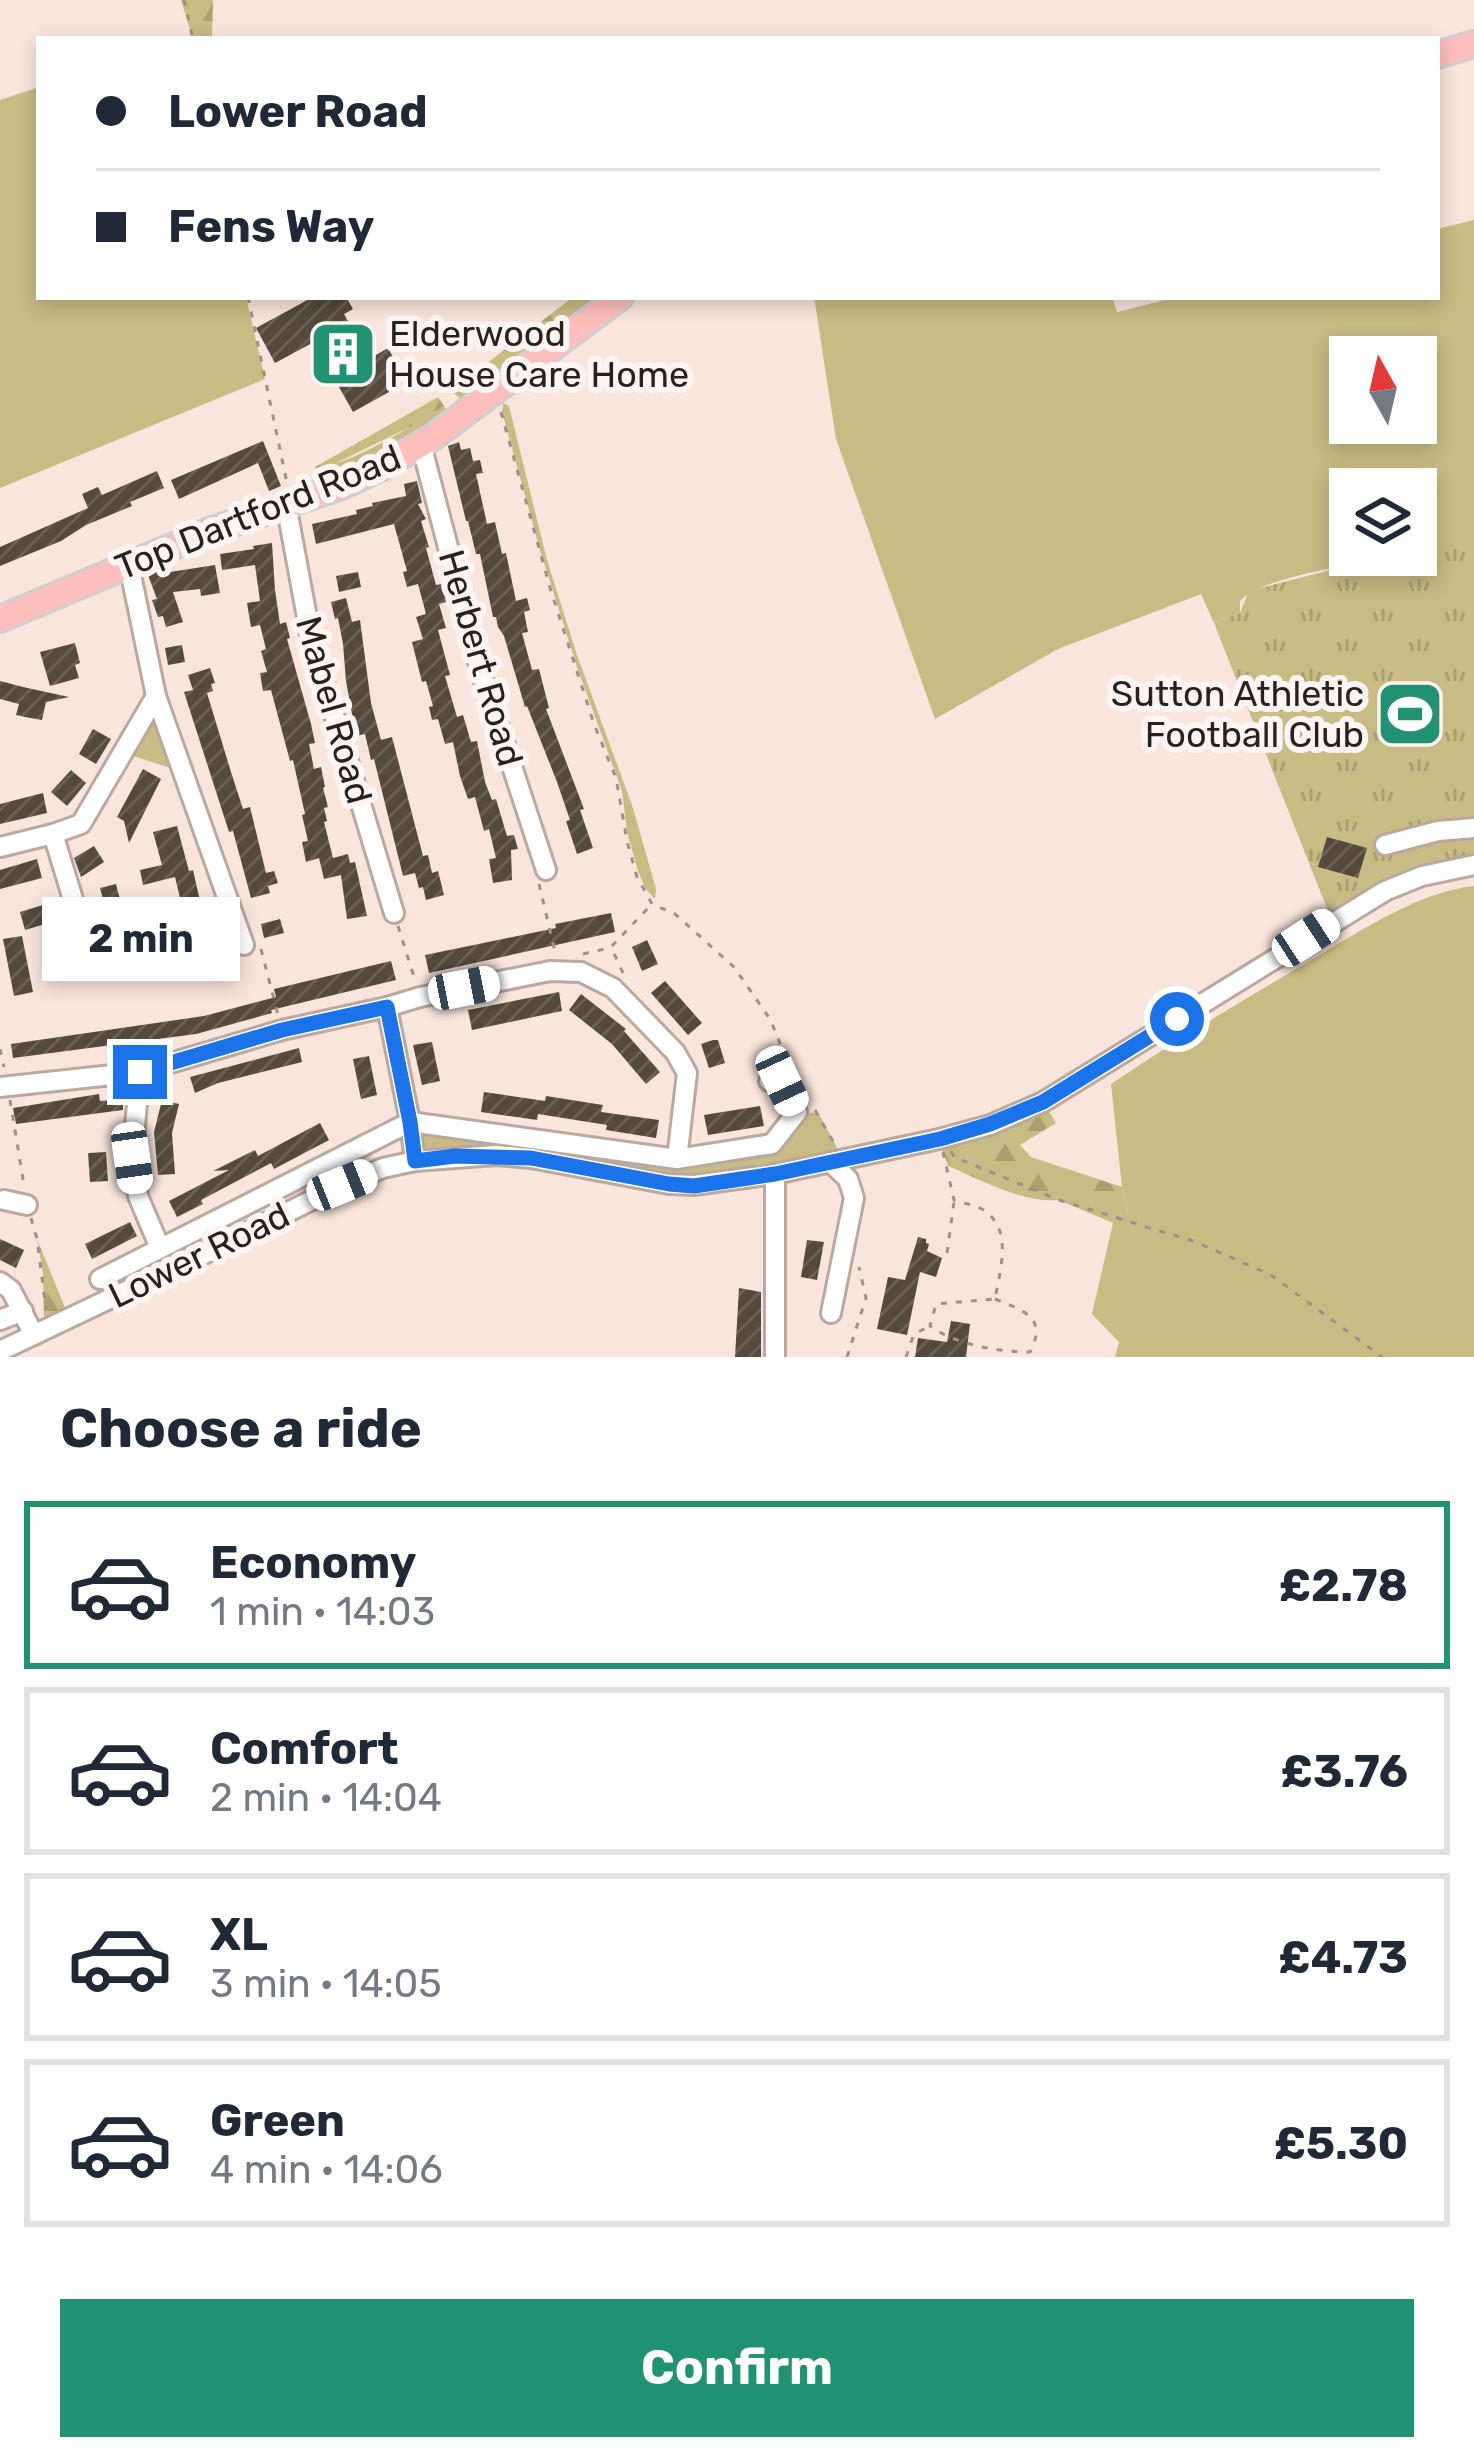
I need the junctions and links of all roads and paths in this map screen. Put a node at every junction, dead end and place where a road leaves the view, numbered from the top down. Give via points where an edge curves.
1 (184, 0) edge
2 (192, 36) edge
3 (1474, 44) edge
4 (1440, 55) edge
5 (249, 300) edge
6 (616, 300) edge
7 (496, 389) junction
8 (422, 444) junction
9 (288, 503) junction
10 (129, 565) junction
11 (0, 620) edge
12 (155, 696) junction
13 (1474, 828) edge
14 (53, 834) junction
15 (1385, 844) dead end
16 (0, 847) edge
17 (1474, 865) edge
18 (545, 871) joint
19 (652, 904) junction
20 (395, 916) joint
21 (244, 944) joint
22 (610, 947) junction
23 (85, 955) dead end
24 (558, 965) junction
25 (420, 997) junction
26 (627, 1003) junction
27 (387, 1007) junction
28 (282, 1030) junction
29 (0, 1049) edge
30 (781, 1051) dead end
31 (140, 1072) junction
32 (769, 1082) dead end
33 (4, 1087) edge
34 (410, 1122) junction
35 (940, 1139) junction
36 (953, 1157) dead end
37 (677, 1159) junction
38 (415, 1161) junction
39 (830, 1162) junction
40 (775, 1174) junction
41 (954, 1200) junction
42 (4, 1201) dead end
43 (28, 1205) dead end
44 (160, 1248) junction
45 (947, 1253) dead end
46 (858, 1261) dead end
47 (100, 1279) dead end
48 (0, 1282) edge
49 (995, 1299) junction
50 (23, 1311) junction
51 (830, 1313) dead end
52 (0, 1320) edge
53 (931, 1326) junction
54 (34, 1335) junction
55 (0, 1351) edge
56 (1029, 1354) edge
57 (775, 1357) edge
58 (847, 1357) edge
59 (906, 1357) edge
60 (1382, 1357) edge

1 - 2 path
3 - 4 main road
5 - 9 path
6 - 7 main road, Top Dartford Road
7 - 8 main road, Top Dartford Road
7 - 19 path
8 - 9 main road, Top Dartford Road via 344,485
8 - 18 street, Herbert Road via 480,669
9 - 10 main road, Top Dartford Road
9 - 20 street, Mabel Road via 311,639
10 - 11 main road, Top Dartford Road
10 - 12 street
12 - 14 street via 81,824
12 - 21 street
13 - 15 street
14 - 16 street
14 - 23 street
17 - 35 street, Lower Road via 1384,891 1043,1102
18 - 24 path via 537,874
19 - 22 path
19 - 30 path via 675,914 734,967 770,1019
20 - 25 path
21 - 28 path via 260,945
22 - 24 path
22 - 26 path via 630,989
24 - 25 street
24 - 26 street via 613,988
25 - 27 street
26 - 37 street via 687,1073
27 - 28 street
27 - 34 street
28 - 31 street
29 - 33 path
31 - 33 street
31 - 44 street via 132,1158
32 - 37 street via 782,1081 797,1112 772,1144
34 - 37 street
34 - 38 street
34 - 44 street, Lower Road
35 - 39 street, Lower Road
35 - 41 path
36 - 60 path via 1271,1275
38 - 40 street, Lower Road via 531,1158 694,1186
38 - 54 street, Lower Road via 342,1185
39 - 40 street, Lower Road
39 - 51 street via 854,1198
40 - 57 street
41 - 45 path
41 - 49 path via 984,1210 1002,1236
42 - 43 street
44 - 47 street, Lower Road
46 - 58 path via 866,1298
48 - 50 street
49 - 53 path via 936,1304
49 - 56 path via 1037,1324
50 - 52 street
50 - 54 street
53 - 56 path
53 - 59 path via 914,1334
54 - 55 street, Lower Road

